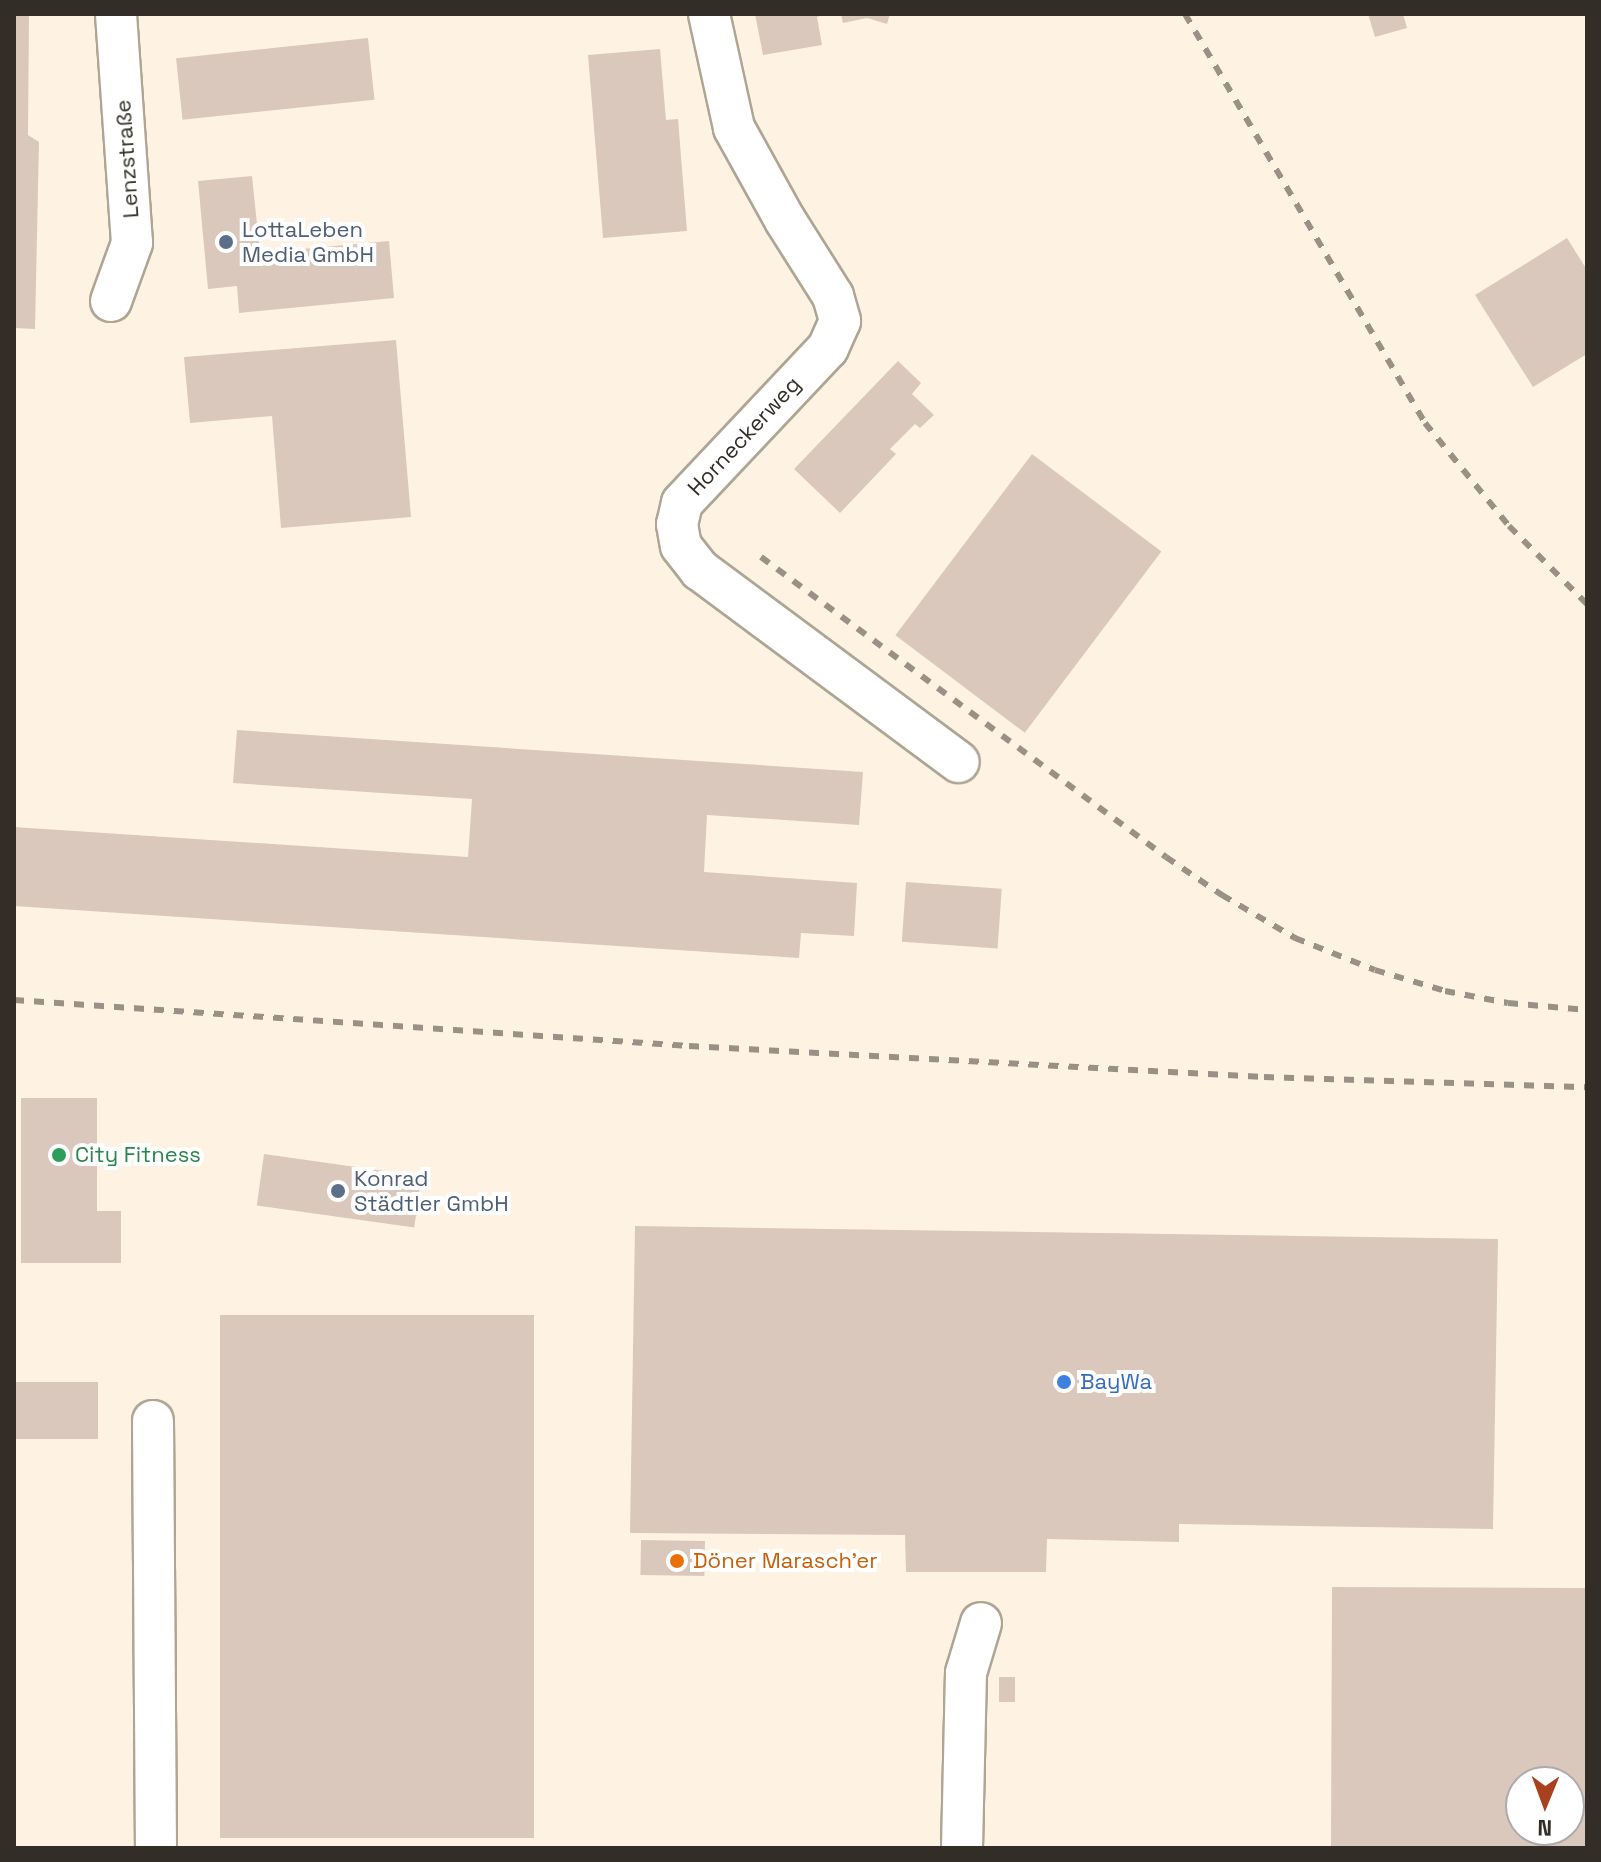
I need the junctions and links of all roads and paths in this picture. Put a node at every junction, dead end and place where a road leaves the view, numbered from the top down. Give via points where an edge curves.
1 (116, 14) edge
2 (709, 14) edge
3 (111, 301) dead end
4 (959, 762) dead end
5 (153, 1421) dead end
6 (981, 1623) dead end
7 (156, 1848) edge
8 (962, 1848) edge

1 - 3 street, Lenzstraße via 132,243
2 - 4 street, Horneckerweg via 734,128 833,296 840,321 828,348 682,503 677,524 681,546 700,570
5 - 7 street
6 - 8 street via 966,1673

